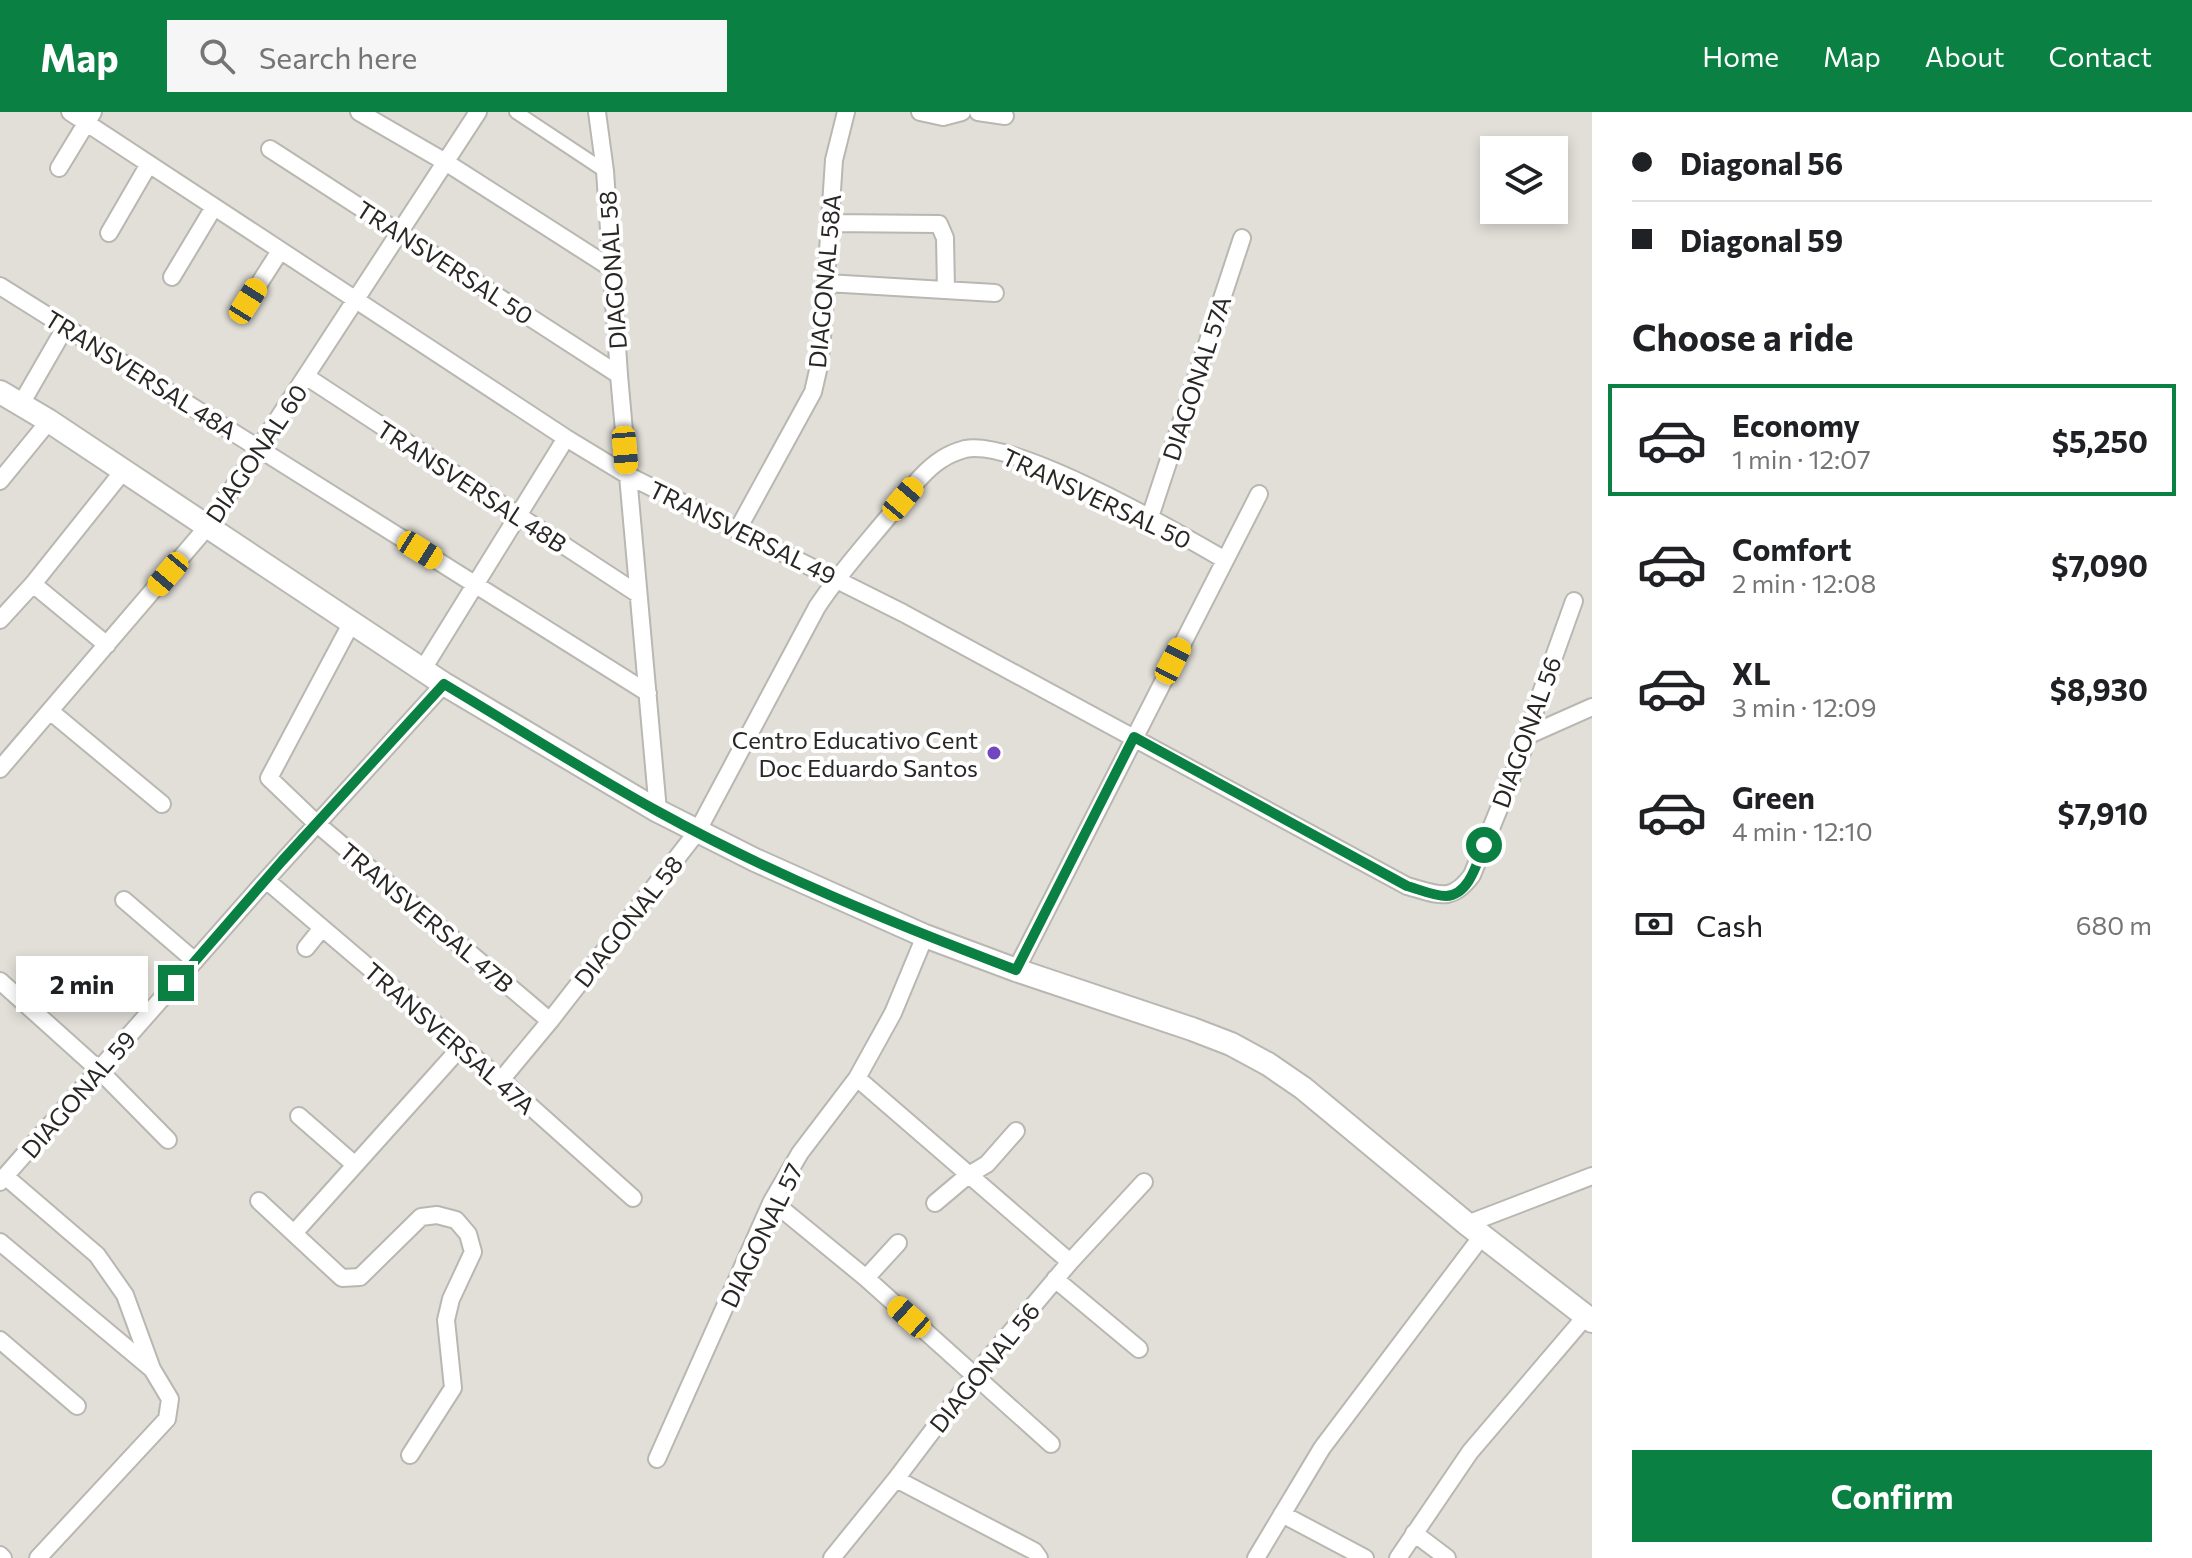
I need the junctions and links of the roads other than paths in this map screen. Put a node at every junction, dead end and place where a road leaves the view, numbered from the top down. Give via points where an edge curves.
1 (70, 112) edge
2 (359, 112) edge
3 (478, 112) edge
4 (516, 112) edge
5 (597, 112) edge
6 (846, 112) edge
7 (920, 112) edge
8 (962, 112) edge
9 (978, 112) edge
10 (1005, 116) dead end
11 (90, 117) edge
12 (270, 149) dead end
13 (447, 163) junction
14 (149, 164) junction
15 (59, 168) dead end
16 (605, 171) junction
17 (214, 207) junction
18 (830, 223) junction
19 (109, 233) dead end
20 (400, 233) junction
21 (1242, 238) dead end
22 (280, 251) junction
23 (611, 268) junction
24 (172, 277) dead end
25 (827, 283) junction
26 (0, 286) edge
27 (946, 290) junction
28 (995, 293) dead end
29 (248, 301) dead end
30 (357, 301) junction
31 (66, 326) junction
32 (619, 375) junction
33 (307, 377) junction
34 (0, 392) edge
35 (21, 404) junction
36 (49, 421) junction
37 (566, 438) junction
38 (258, 448) junction
39 (966, 449) joint
40 (124, 470) junction
41 (627, 475) junction
42 (0, 481) edge
43 (1259, 494) dead end
44 (517, 515) junction
45 (1150, 517) junction
46 (208, 526) junction
47 (738, 529) junction
48 (1225, 560) junction
49 (836, 578) junction
50 (33, 584) junction
51 (474, 584) junction
52 (638, 594) junction
53 (1574, 601) dead end
54 (0, 620) edge
55 (352, 622) junction
56 (107, 645) junction
57 (423, 669) junction
58 (444, 684) junction
59 (648, 693) junction
60 (1592, 707) edge
61 (50, 711) junction
62 (1529, 735) junction
63 (1134, 737) junction
64 (4, 757) edge
65 (162, 804) dead end
66 (658, 811) junction
67 (316, 823) junction
68 (697, 832) junction
69 (266, 880) junction
70 (1447, 896) joint
71 (124, 900) dead end
72 (322, 928) junction
73 (925, 936) junction
74 (306, 948) dead end
75 (195, 961) junction
76 (1016, 970) junction
77 (0, 981) edge
78 (550, 1021) junction
79 (461, 1047) junction
80 (99, 1070) junction
81 (857, 1078) junction
82 (501, 1080) junction
83 (299, 1116) dead end
84 (1016, 1131) dead end
85 (168, 1140) dead end
86 (354, 1164) junction
87 (967, 1176) junction
88 (1592, 1176) edge
89 (2, 1179) edge
90 (1144, 1182) dead end
91 (633, 1198) dead end
92 (259, 1201) dead end
93 (772, 1201) junction
94 (935, 1203) dead end
95 (1474, 1230) junction
96 (295, 1232) junction
97 (0, 1242) edge
98 (898, 1243) dead end
99 (1070, 1262) junction
100 (866, 1278) junction
101 (1055, 1279) junction
102 (1589, 1319) edge
103 (0, 1340) edge
104 (1139, 1349) dead end
105 (152, 1369) junction
106 (974, 1376) junction
107 (77, 1406) dead end
108 (1051, 1444) dead end
109 (410, 1455) dead end
110 (657, 1459) dead end
111 (896, 1479) junction
112 (1282, 1514) junction
113 (1414, 1533) junction
114 (1036, 1555) edge
115 (38, 1558) edge
116 (832, 1558) edge
117 (1256, 1558) edge
118 (1365, 1558) edge
119 (1398, 1558) edge
120 (1447, 1558) edge

1 - 11 street, TRANSVERSAL 49
2 - 13 street
3 - 13 street, DIAGONAL 60
4 - 16 street
5 - 16 street, DIAGONAL 58
6 - 18 street, DIAGONAL 58A via 834,160
7 - 8 street via 943,117
9 - 10 street
11 - 14 street, TRANSVERSAL 49
11 - 15 street
12 - 20 street, TRANSVERSAL 50
13 - 20 street, DIAGONAL 60
13 - 23 street
14 - 17 street, TRANSVERSAL 49
14 - 19 street
16 - 23 street, DIAGONAL 58
17 - 22 street, TRANSVERSAL 49
17 - 24 street
18 - 25 street, DIAGONAL 58A
18 - 27 street via 939,224 945,238
20 - 30 street, DIAGONAL 60
20 - 32 street, TRANSVERSAL 50
21 - 45 street, DIAGONAL 57A
22 - 29 street
22 - 30 street, TRANSVERSAL 49
23 - 32 street, DIAGONAL 58
25 - 27 street
25 - 47 street, DIAGONAL 58A via 813,392
26 - 31 street, TRANSVERSAL 48A
27 - 28 street
30 - 33 street, DIAGONAL 60
30 - 37 street, TRANSVERSAL 49
31 - 35 street
31 - 38 street, TRANSVERSAL 48A
32 - 41 street, DIAGONAL 58
33 - 38 street, DIAGONAL 60
33 - 44 street, TRANSVERSAL 48B
34 - 35 main road
35 - 36 main road
36 - 40 main road
36 - 42 street
37 - 41 street, TRANSVERSAL 49
37 - 44 street
38 - 46 street, DIAGONAL 60
38 - 51 street, TRANSVERSAL 48A
39 - 45 street, TRANSVERSAL 50 via 993,449 1019,457
39 - 49 street, DIAGONAL 58 via 943,458 917,482
40 - 46 main road
40 - 50 street
41 - 47 street, TRANSVERSAL 49
41 - 52 street, DIAGONAL 58
43 - 48 street
44 - 51 street
44 - 52 street, TRANSVERSAL 48B
45 - 48 street, TRANSVERSAL 50
46 - 55 main road
46 - 56 street, DIAGONAL 60
47 - 49 street, TRANSVERSAL 49
48 - 63 street
49 - 63 street, TRANSVERSAL 49
49 - 68 street, DIAGONAL 58
50 - 54 street
50 - 56 street
51 - 57 street
51 - 59 street, TRANSVERSAL 48A
52 - 59 street, DIAGONAL 58
53 - 62 street, DIAGONAL 56
55 - 57 main road
55 - 67 street, TRANSVERSAL 47B via 269,778
56 - 61 street, DIAGONAL 60
57 - 58 main road
58 - 66 main road
58 - 67 street, DIAGONAL 59
59 - 66 street, DIAGONAL 58
60 - 62 street
61 - 64 street, DIAGONAL 60
61 - 65 street
62 - 70 street, DIAGONAL 56 via 1472,875 1462,889
63 - 70 street, TRANSVERSAL 49 via 1407,886
63 - 76 street
66 - 68 main road
67 - 69 street, DIAGONAL 59
67 - 78 street, TRANSVERSAL 47B
68 - 73 main road
68 - 78 street, DIAGONAL 58
69 - 72 street, TRANSVERSAL 47A
69 - 75 street, DIAGONAL 59
71 - 75 street
72 - 74 street
72 - 79 street, TRANSVERSAL 47A
73 - 76 main road
73 - 81 street, DIAGONAL 57 via 893,1013
75 - 80 street, DIAGONAL 59
76 - 95 main road via 1192,1029 1268,1064
77 - 80 street
78 - 82 street, DIAGONAL 58
79 - 82 street, TRANSVERSAL 47A
79 - 86 street
80 - 85 street
80 - 89 street, DIAGONAL 59
81 - 87 street
81 - 93 street, DIAGONAL 57 via 800,1153
82 - 91 street, TRANSVERSAL 47A
83 - 86 street
84 - 87 street via 987,1164
86 - 96 street
87 - 94 street
87 - 99 street
88 - 95 street
89 - 105 street via 97,1255 125,1295
90 - 99 street, DIAGONAL 56
92 - 96 street
93 - 100 street
93 - 110 street, DIAGONAL 57
95 - 102 main road
95 - 112 street
96 - 109 street via 342,1278 360,1277 421,1217 456,1220 468,1234 473,1252 446,1320 453,1388
97 - 105 street
98 - 100 street
99 - 101 street, DIAGONAL 56
100 - 106 street
101 - 104 street
101 - 106 street, DIAGONAL 56
102 - 113 street via 1470,1452
103 - 107 street
105 - 115 street via 170,1399 167,1419
106 - 108 street
106 - 111 street, DIAGONAL 56
111 - 114 street
111 - 116 street, DIAGONAL 56
112 - 117 street
112 - 118 street
113 - 119 street
113 - 120 street

